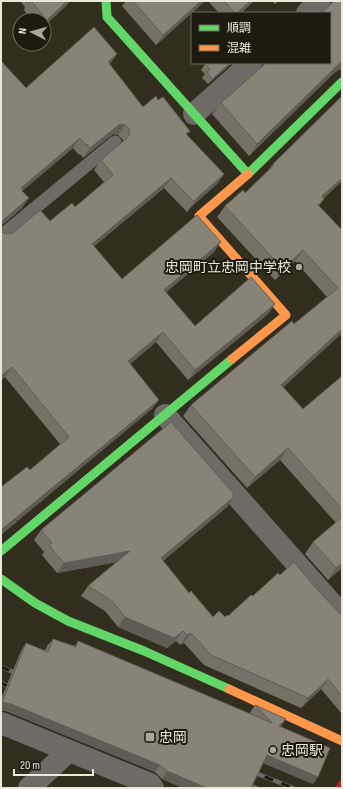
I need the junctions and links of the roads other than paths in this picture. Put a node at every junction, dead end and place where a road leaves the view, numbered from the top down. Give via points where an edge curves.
1 (106, 1) edge
2 (320, 1) edge
3 (308, 12) edge
4 (250, 64) edge
5 (342, 82) edge
6 (194, 114) junction
7 (115, 142) dead end
8 (248, 174) junction
9 (1, 236) edge
10 (165, 415) junction
11 (1, 551) edge
12 (1, 579) edge
13 (342, 615) edge
14 (1, 722) edge
15 (342, 741) edge
16 (69, 751) junction
17 (342, 785) edge
18 (29, 788) edge
19 (153, 788) edge
20 (340, 788) edge

1 - 6 street via 107,17
2 - 3 street
4 - 6 street
5 - 8 street
6 - 8 street
7 - 9 lane
8 - 10 street via 199,216 286,315
10 - 11 street
10 - 13 street
12 - 15 street via 35,603 68,621 144,651
14 - 16 street
16 - 18 street
16 - 19 street via 150,784
17 - 20 street

